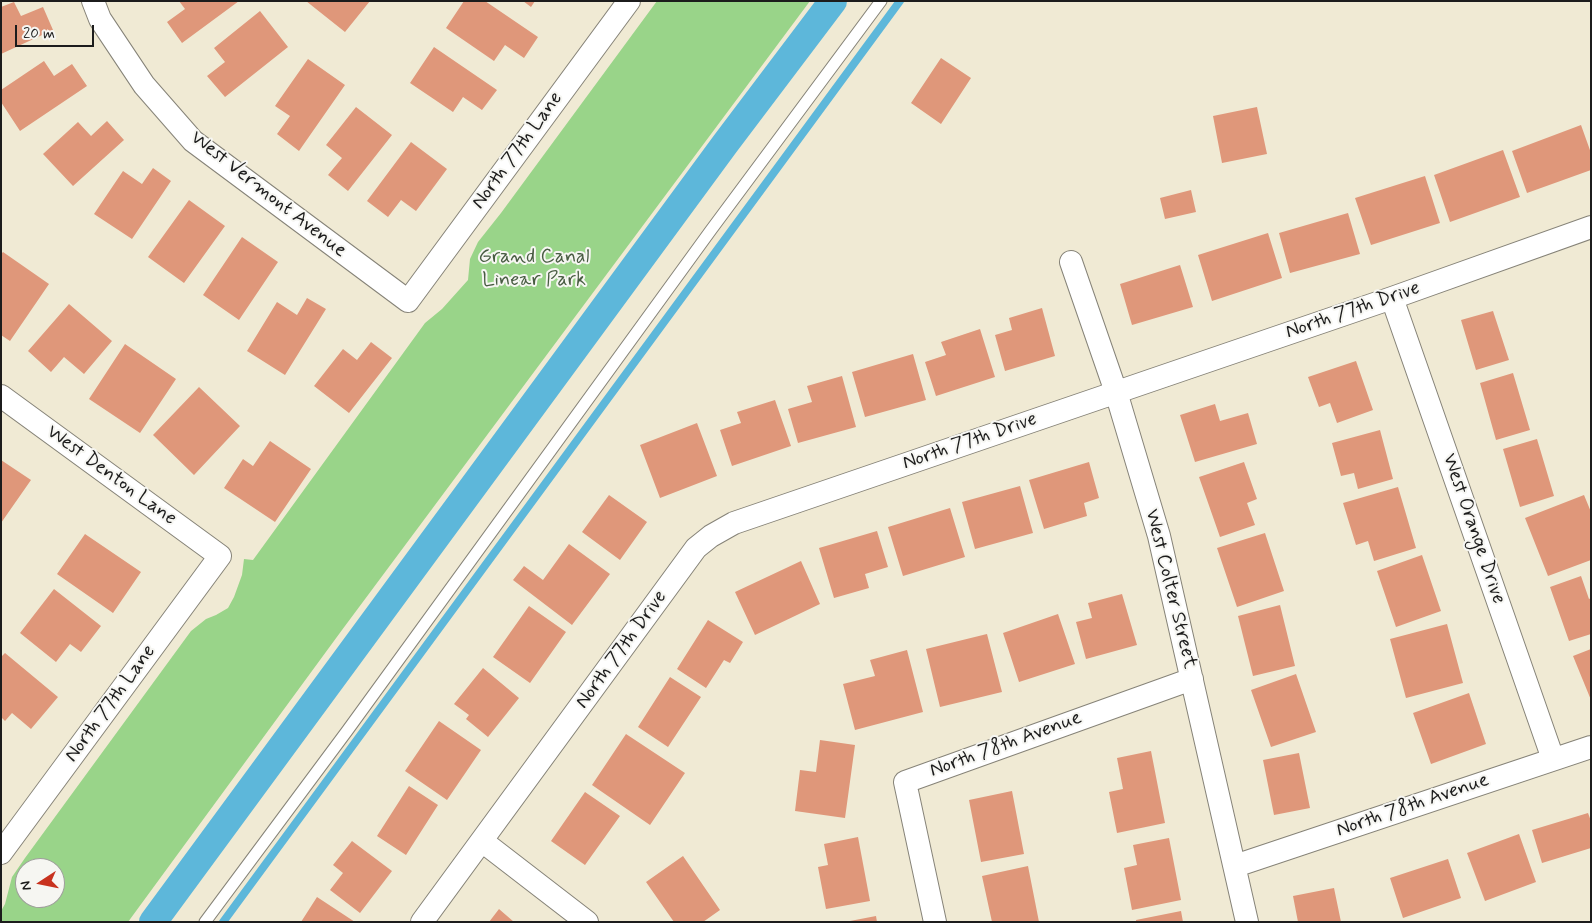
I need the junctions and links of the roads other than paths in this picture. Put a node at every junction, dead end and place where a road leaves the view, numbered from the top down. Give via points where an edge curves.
1 (93, 1) edge
2 (628, 1) edge
3 (881, 1) edge
4 (1591, 227) edge
5 (1071, 262) dead end
6 (1392, 298) junction
7 (408, 301) joint
8 (1116, 392) junction
9 (1, 396) edge
10 (220, 556) joint
11 (1192, 679) junction
12 (1591, 747) edge
13 (1553, 759) junction
14 (482, 841) junction
15 (1, 853) edge
16 (1235, 866) junction
17 (205, 922) edge
18 (422, 922) edge
19 (587, 922) edge
20 (935, 922) edge
21 (1247, 922) edge

1 - 7 street, West Vermont Avenue via 100,19 144,85 193,141
2 - 7 street, North 77th Lane
3 - 17 lane
4 - 6 street, North 77th Drive
5 - 8 street, West Colter Street
6 - 8 street, North 77th Drive
6 - 13 street, West Orange Drive
8 - 11 street, West Colter Street via 1159,536
8 - 14 street, North 77th Drive via 734,523 711,536 696,548
9 - 10 street, West Denton Lane
10 - 15 street, North 77th Lane
11 - 16 street, West Colter Street
11 - 20 street, North 78th Avenue via 905,782
12 - 13 street, North 78th Avenue
13 - 16 street, North 78th Avenue
14 - 18 street
14 - 19 street
16 - 21 street, West Colter Street

